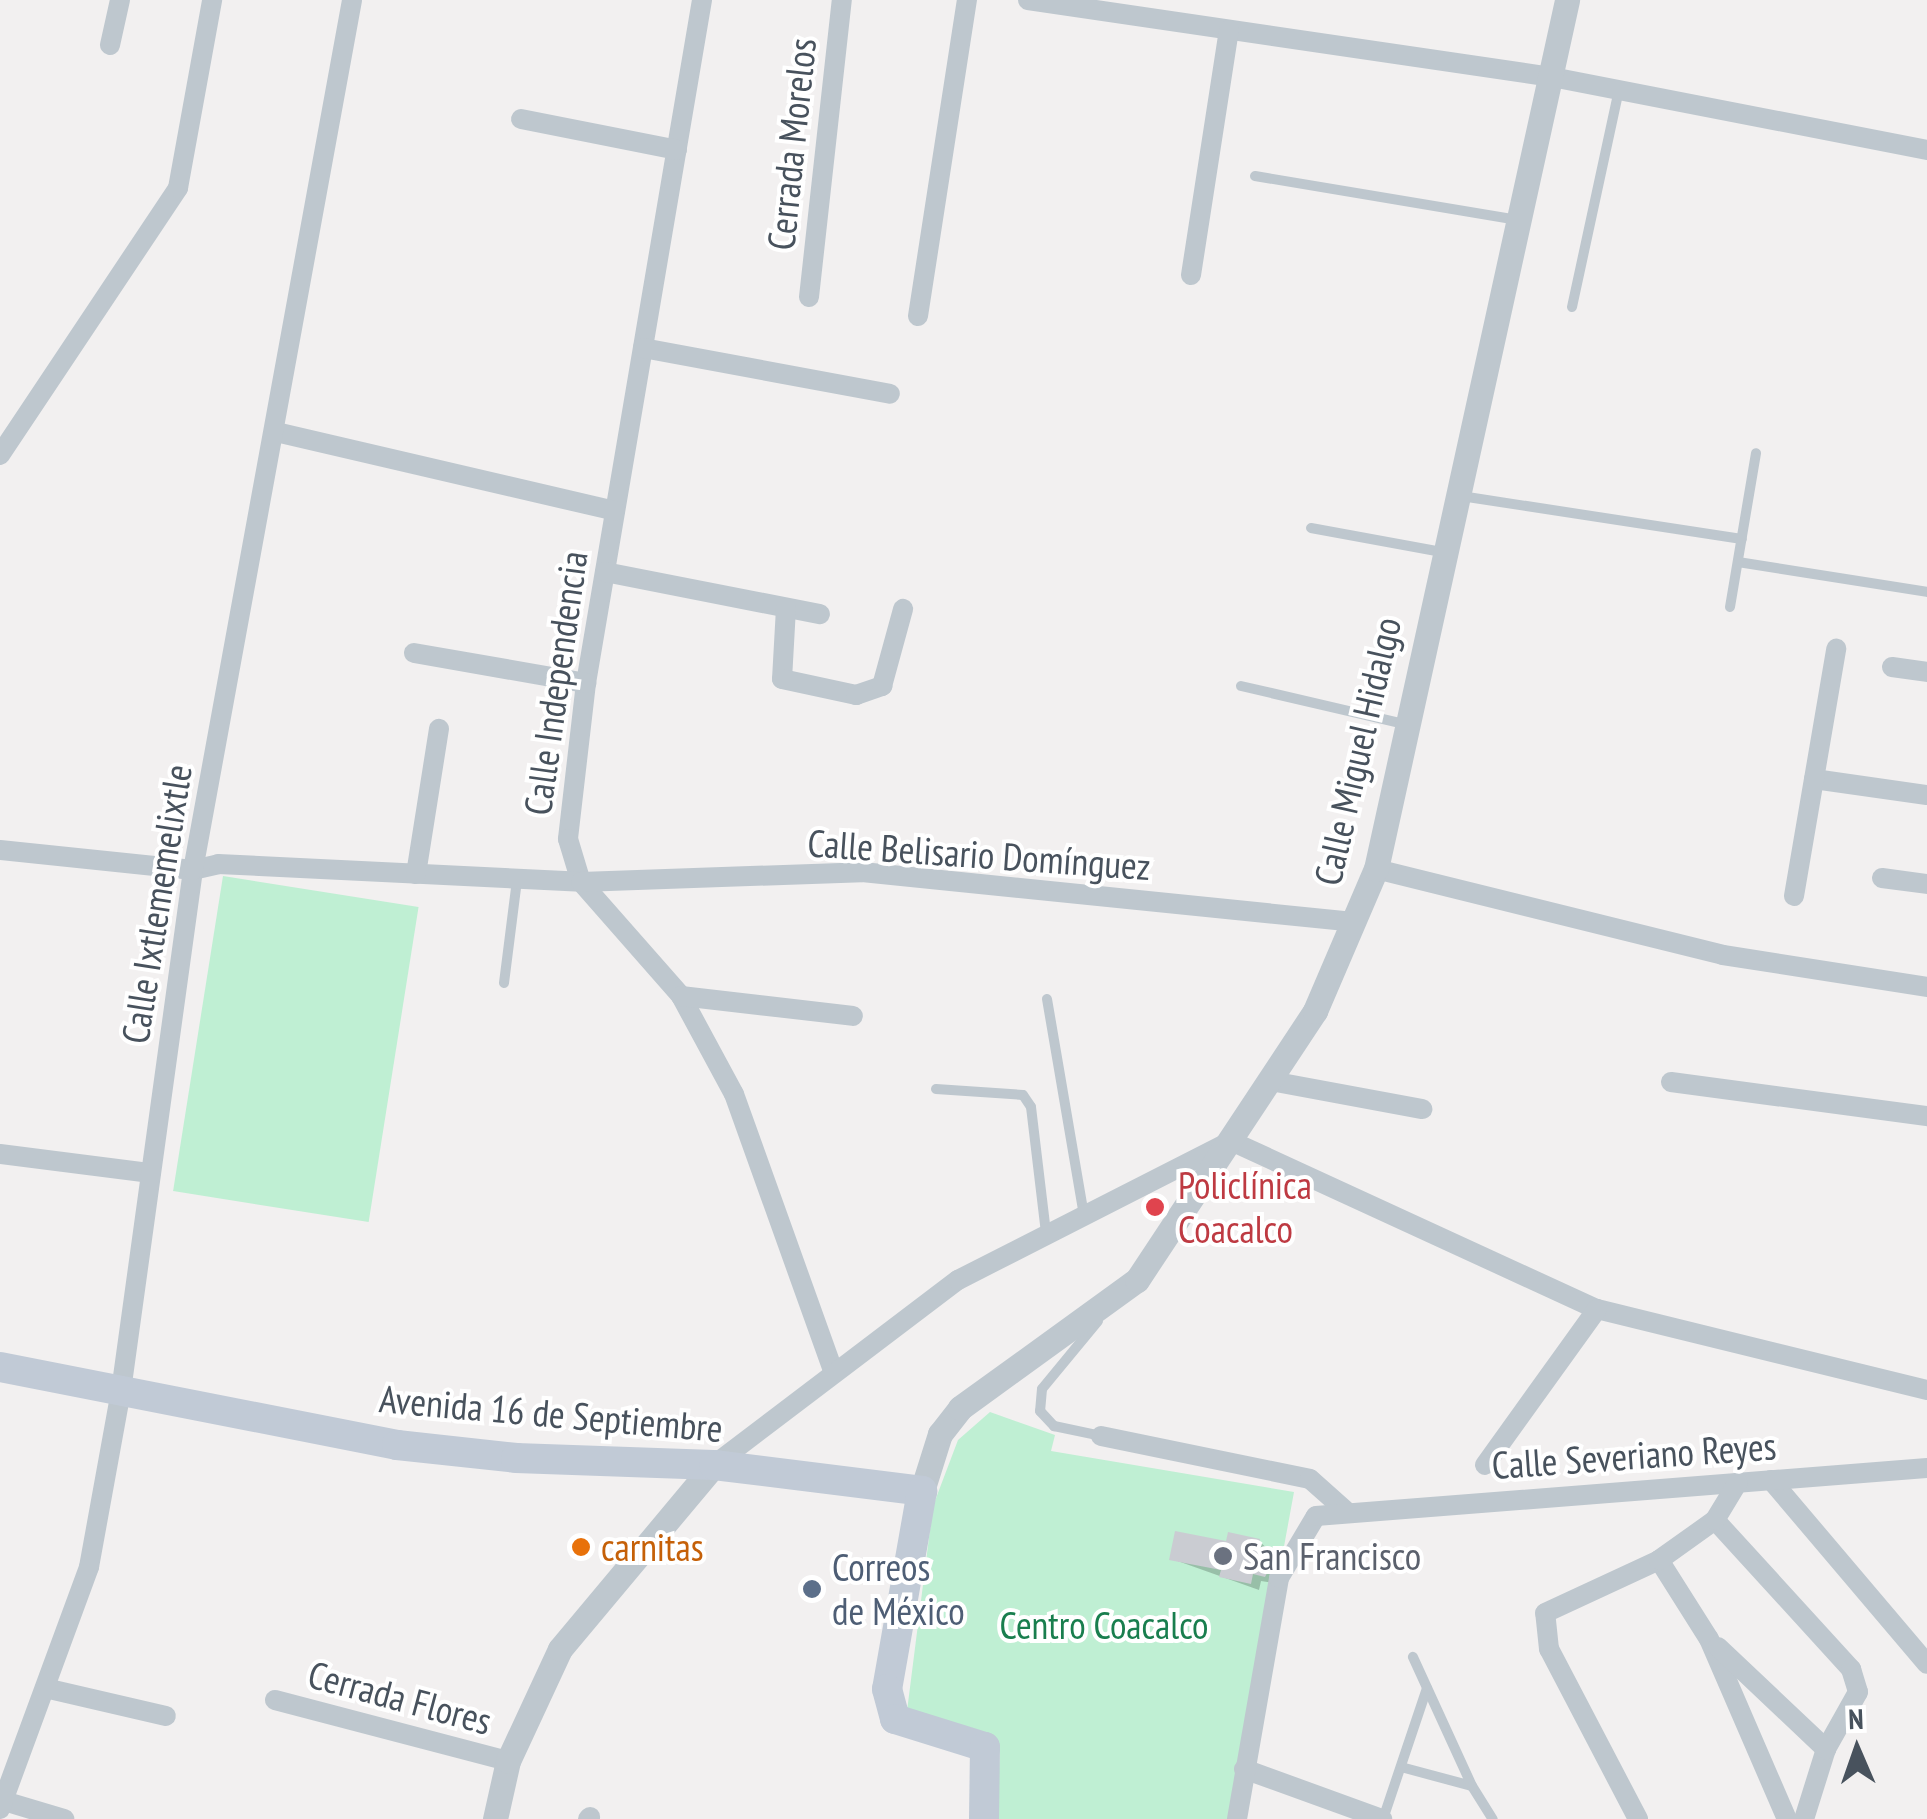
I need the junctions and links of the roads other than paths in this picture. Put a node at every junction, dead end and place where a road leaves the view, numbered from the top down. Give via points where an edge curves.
1 (120, 0) edge
2 (212, 0) edge
3 (352, 0) edge
4 (702, 0) edge
5 (842, 0) edge
6 (967, 0) edge
7 (1567, 0) edge
8 (1042, 1) edge
9 (1229, 30) junction
10 (110, 45) dead end
11 (1552, 77) junction
12 (1618, 89) junction
13 (521, 119) dead end
14 (676, 150) junction
15 (1927, 150) edge
16 (1255, 176) dead end
17 (1519, 220) junction
18 (1191, 274) dead end
19 (809, 296) dead end
20 (1572, 307) dead end
21 (918, 316) dead end
22 (643, 348) junction
23 (890, 394) dead end
24 (276, 432) junction
25 (1756, 453) dead end
26 (0, 455) edge
27 (1455, 496) junction
28 (615, 511) junction
29 (1311, 528) dead end
30 (1742, 539) junction
31 (1442, 552) junction
32 (1738, 562) junction
33 (605, 572) junction
34 (1927, 592) edge
35 (1730, 607) dead end
36 (786, 608) junction
37 (903, 609) dead end
38 (820, 614) dead end
39 (1836, 648) dead end
40 (414, 653) dead end
41 (1892, 666) dead end
42 (1927, 672) edge
43 (586, 683) junction
44 (1241, 686) dead end
45 (1404, 724) junction
46 (439, 728) dead end
47 (1814, 779) junction
48 (1927, 795) edge
49 (0, 850) edge
50 (1376, 869) junction
51 (192, 870) junction
52 (416, 874) junction
53 (1882, 878) dead end
54 (517, 879) junction
55 (581, 882) junction
56 (1927, 884) edge
57 (1794, 896) dead end
58 (1353, 922) junction
59 (504, 983) dead end
60 (1927, 986) edge
61 (681, 996) junction
62 (1048, 999) dead end
63 (853, 1016) dead end
64 (1271, 1081) junction
65 (1671, 1082) dead end
66 (936, 1089) dead end
67 (1422, 1109) dead end
68 (1927, 1116) edge
69 (1231, 1141) junction
70 (0, 1154) edge
71 (151, 1173) junction
72 (1084, 1216) junction
73 (1046, 1232) junction
74 (1117, 1296) junction
75 (1597, 1309) junction
76 (0, 1367) edge
77 (834, 1374) junction
78 (1927, 1390) edge
79 (121, 1391) junction
80 (1102, 1436) joint
81 (714, 1465) junction
82 (1485, 1465) dead end
83 (1927, 1468) edge
84 (1771, 1480) junction
85 (1738, 1482) junction
86 (922, 1491) junction
87 (1346, 1510) junction
88 (1715, 1520) junction
89 (1658, 1560) junction
90 (1710, 1640) junction
91 (1412, 1657) dead end
92 (1927, 1664) edge
93 (1428, 1687) junction
94 (45, 1688) junction
95 (274, 1700) dead end
96 (166, 1716) dead end
97 (1826, 1749) junction
98 (508, 1761) junction
99 (8, 1767) edge
100 (1401, 1767) junction
101 (1244, 1770) junction
102 (1472, 1786) junction
103 (2, 1805) edge
104 (64, 1819) edge
105 (495, 1819) edge
106 (984, 1819) edge
107 (1237, 1819) edge
108 (1382, 1819) edge
109 (1493, 1819) edge
110 (1638, 1819) edge
111 (1787, 1819) edge
112 (1804, 1819) edge

1 - 10 street
2 - 26 street via 178,188
3 - 24 street, Calle Ixtlememelixtle
4 - 14 street, Calle Independencia
5 - 19 street, Cerrada Morelos
6 - 21 street
7 - 11 street, Calle Miguel Hidalgo
8 - 9 street
9 - 11 street
9 - 18 street
11 - 12 street
11 - 17 street, Calle Miguel Hidalgo
12 - 15 street
12 - 20 lane
13 - 14 street
14 - 22 street, Calle Independencia
16 - 17 lane
17 - 27 street, Calle Miguel Hidalgo
22 - 23 street
22 - 28 street, Calle Independencia
24 - 28 street
24 - 51 street, Calle Ixtlememelixtle
25 - 30 lane
27 - 30 lane
27 - 31 street, Calle Miguel Hidalgo
28 - 33 street, Calle Independencia
29 - 31 lane
30 - 32 lane
31 - 45 street, Calle Miguel Hidalgo
32 - 34 lane
32 - 35 lane
33 - 36 street
33 - 43 street, Calle Independencia
36 - 37 street via 782,678 856,696 882,686
36 - 38 street
39 - 47 street
40 - 43 street
41 - 42 street
43 - 55 street, Calle Independencia via 568,838
44 - 45 lane
45 - 50 street, Calle Miguel Hidalgo
46 - 52 street
47 - 48 street
47 - 57 street
49 - 51 street, Calle Belisario Domínguez
50 - 58 street, Calle Miguel Hidalgo
50 - 60 street via 1723,954
51 - 52 street, Calle Belisario Domínguez via 218,864
51 - 71 street, Calle Ixtlememelixtle
52 - 54 street, Calle Belisario Domínguez
53 - 56 street
54 - 55 street, Calle Belisario Domínguez
54 - 59 lane
55 - 58 street, Calle Belisario Domínguez via 862,872
55 - 61 street, Calle Independencia
58 - 64 street, Calle Miguel Hidalgo via 1315,1011
61 - 63 street
61 - 77 street, Calle Independencia via 734,1094
62 - 72 lane
64 - 67 street
64 - 69 street, Calle Miguel Hidalgo
65 - 68 street
66 - 73 lane via 1023,1095 1031,1107
69 - 72 street
69 - 74 street, Calle Miguel Hidalgo via 1176,1230
69 - 75 street
70 - 71 street
71 - 79 street, Calle Ixtlememelixtle
72 - 73 street
73 - 77 street via 958,1280
74 - 80 lane via 1040,1397 1040,1411 1054,1426
74 - 86 street, Calle Miguel Hidalgo via 960,1408 940,1434
75 - 78 street
75 - 82 street
76 - 79 main road, Avenida 16 de Septiembre
77 - 81 street
79 - 81 main road, Avenida 16 de Septiembre via 397,1445 516,1458
79 - 94 street, Calle Ixtlememelixtle via 89,1566
80 - 87 street via 1310,1478
81 - 86 main road, Avenida 16 de Septiembre
81 - 98 street via 560,1649
83 - 84 street, Calle Severiano Reyes
84 - 85 street, Calle Severiano Reyes
84 - 92 street
85 - 87 street, Calle Severiano Reyes
85 - 88 street
86 - 106 main road via 887,1690 896,1719 985,1747
87 - 101 street, Calle Severiano Reyes via 1316,1516 1278,1578
88 - 89 street
88 - 97 street via 1850,1669 1858,1692
89 - 90 street
89 - 110 street via 1546,1613 1549,1649
90 - 97 street
90 - 111 street
91 - 93 lane
93 - 100 lane
93 - 102 lane
94 - 96 street
94 - 99 street, Calle Ixtlememelixtle
95 - 98 street, Cerrada Flores
97 - 112 street
98 - 105 street
99 - 103 street, Calle Ixtlememelixtle
100 - 102 lane
100 - 108 lane
101 - 107 street, Calle Severiano Reyes
101 - 108 street
102 - 109 lane
103 - 104 street

